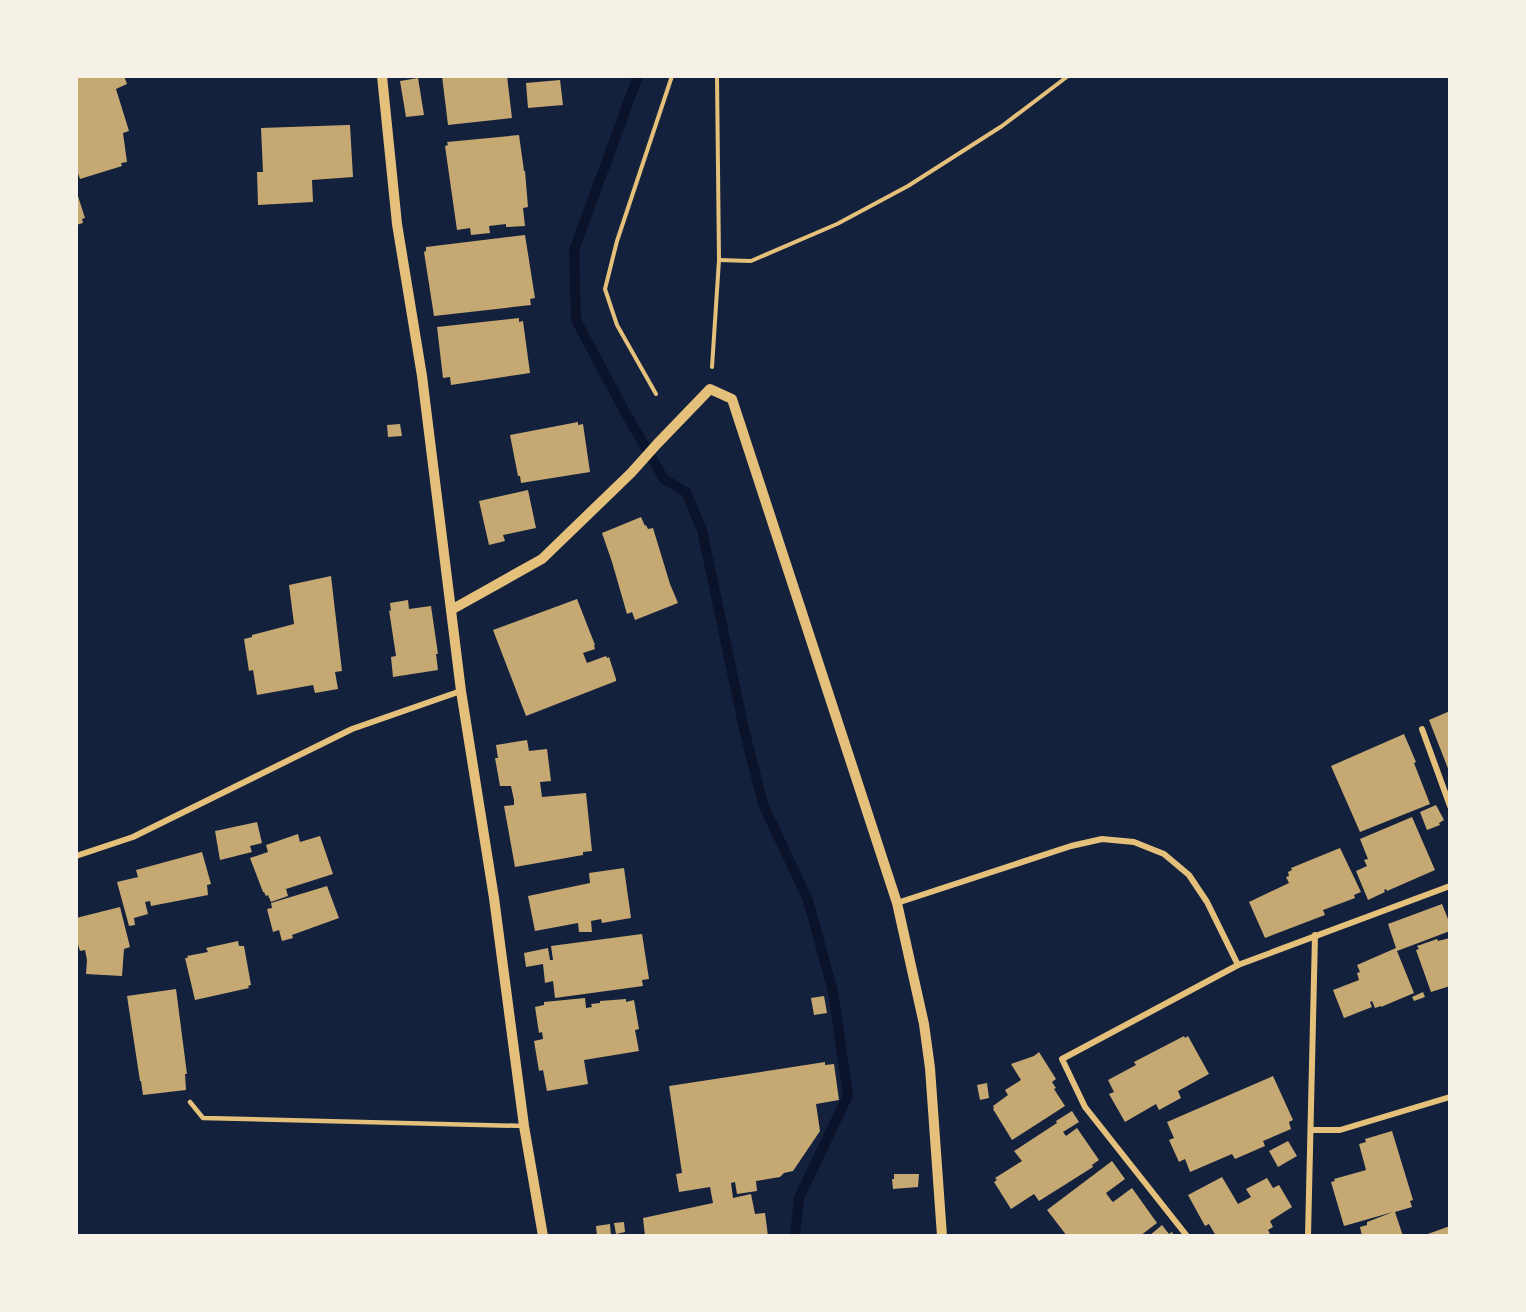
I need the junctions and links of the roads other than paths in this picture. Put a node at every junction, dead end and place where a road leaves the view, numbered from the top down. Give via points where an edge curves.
1 (381, 76) edge
2 (450, 610) junction
3 (461, 691) junction
4 (1422, 729) dead end
5 (1449, 806) edge
6 (76, 856) edge
7 (1449, 886) edge
8 (897, 903) junction
9 (1315, 935) junction
10 (1238, 965) junction
11 (1449, 1097) edge
12 (190, 1102) dead end
13 (524, 1126) junction
14 (1311, 1130) junction
15 (543, 1236) edge
16 (942, 1236) edge
17 (1188, 1236) edge
18 (1308, 1236) edge

1 - 2 street via 397,224 422,376
2 - 3 street
2 - 8 street via 542,559 710,389 732,399
3 - 6 street via 351,729 133,837
3 - 13 street
4 - 5 street
7 - 9 street
8 - 10 street via 1071,846 1102,839 1134,842 1164,854 1189,875
8 - 16 street via 930,1068
9 - 10 street
9 - 14 street
10 - 17 street via 1062,1059 1086,1107
11 - 14 street via 1340,1130
12 - 13 lane via 203,1118
13 - 15 street
14 - 18 street

